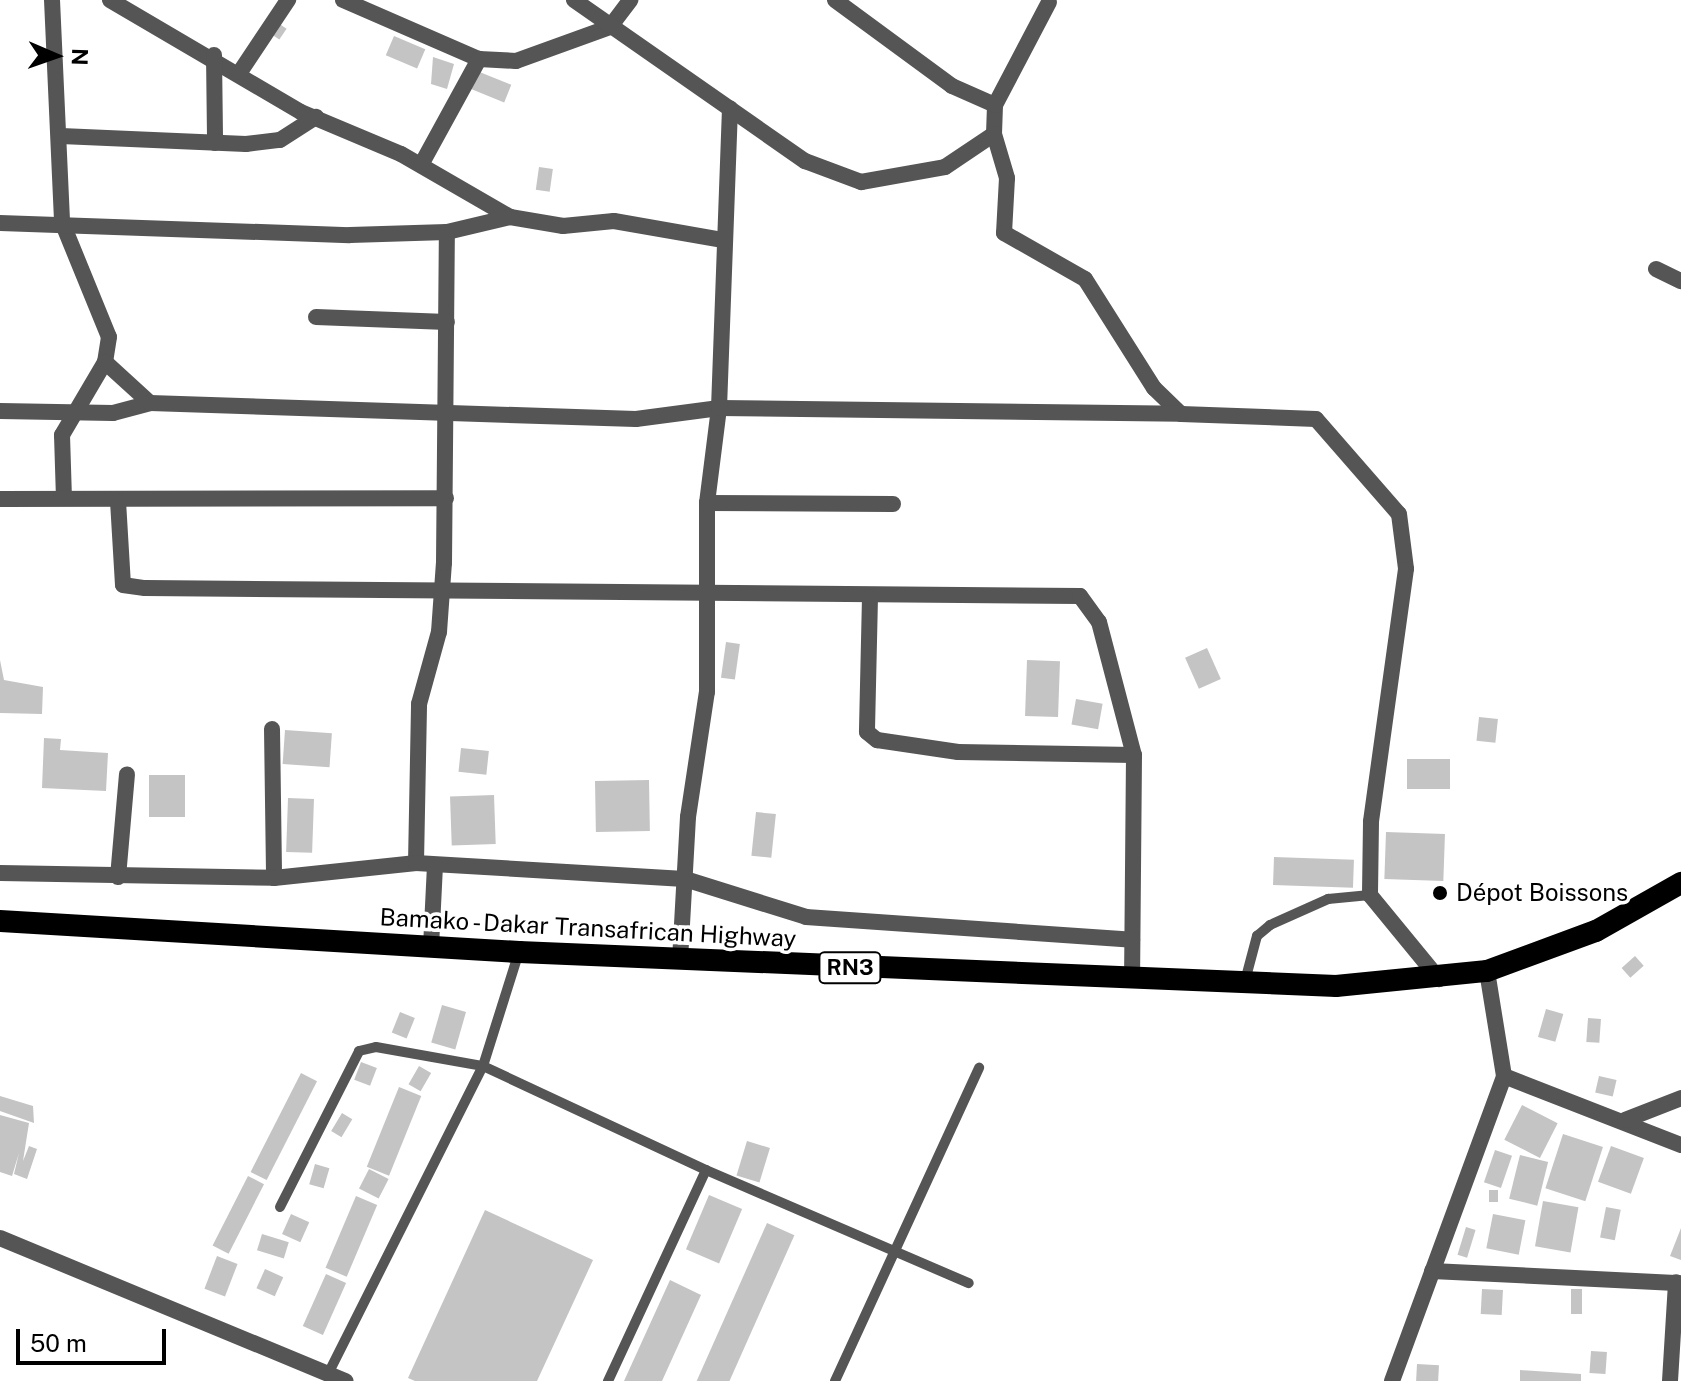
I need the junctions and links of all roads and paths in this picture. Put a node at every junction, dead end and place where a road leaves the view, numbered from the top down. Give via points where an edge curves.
1 (52, 0) edge
2 (110, 0) edge
3 (288, 0) edge
4 (343, 0) edge
5 (574, 0) edge
6 (630, 0) edge
7 (835, 0) edge
8 (1049, 2) edge
9 (610, 27) junction
10 (214, 55) junction
11 (479, 59) junction
12 (240, 72) junction
13 (995, 105) junction
14 (730, 108) junction
15 (316, 117) junction
16 (994, 134) junction
17 (61, 136) junction
18 (215, 143) junction
19 (421, 165) junction
20 (510, 217) junction
21 (62, 222) junction
22 (0, 223) edge
23 (447, 232) junction
24 (723, 240) junction
25 (1656, 269) dead end
26 (1681, 281) edge
27 (316, 317) dead end
28 (447, 322) junction
29 (105, 362) junction
30 (150, 403) junction
31 (719, 408) junction
32 (0, 411) edge
33 (448, 413) junction
34 (73, 414) junction
35 (1181, 414) junction
36 (64, 497) junction
37 (446, 498) junction
38 (0, 499) edge
39 (118, 501) junction
40 (707, 503) junction
41 (893, 504) dead end
42 (442, 588) junction
43 (710, 596) junction
44 (870, 597) junction
45 (272, 729) dead end
46 (1134, 755) junction
47 (127, 774) dead end
48 (416, 863) junction
49 (435, 865) junction
50 (0, 873) edge
51 (118, 877) junction
52 (274, 878) junction
53 (685, 879) junction
54 (1681, 883) edge
55 (1370, 895) junction
56 (0, 921) edge
57 (1132, 940) junction
58 (431, 947) junction
59 (519, 952) junction
60 (680, 960) junction
61 (1487, 971) junction
62 (1439, 979) junction
63 (1132, 980) junction
64 (1245, 982) junction
65 (483, 1066) junction
66 (979, 1068) dead end
67 (1504, 1076) junction
68 (1681, 1098) edge
69 (1625, 1120) junction
70 (1681, 1145) edge
71 (706, 1170) junction
72 (280, 1207) dead end
73 (0, 1238) edge
74 (895, 1251) junction
75 (1432, 1271) junction
76 (1678, 1282) edge
77 (969, 1283) dead end
78 (328, 1374) junction
79 (346, 1381) edge
80 (608, 1381) edge
81 (835, 1381) edge
82 (1392, 1381) edge
83 (1670, 1381) edge

1 - 17 street
2 - 10 street
3 - 12 street
4 - 11 street
5 - 9 street
6 - 9 street
7 - 13 street via 952,86
8 - 13 street
9 - 11 street via 549,55
9 - 14 street
10 - 12 street
10 - 18 street
11 - 19 street
12 - 15 street
13 - 16 street
14 - 16 street via 805,161 861,182 945,167
14 - 24 street
15 - 18 street via 280,140
15 - 19 street
16 - 35 street via 1007,178 1004,233 1085,279 1154,388
17 - 18 street
17 - 21 street
19 - 20 street
20 - 23 street
20 - 24 street via 563,226 614,221
21 - 22 street
21 - 23 street
21 - 29 street via 109,337
23 - 28 street
24 - 31 street
25 - 26 street
27 - 28 street
28 - 33 street
29 - 30 street
29 - 34 street
30 - 33 street
30 - 34 street
31 - 33 street via 636,419
31 - 35 street
31 - 40 street
32 - 34 street
33 - 37 street
34 - 36 street via 62,435
35 - 55 street via 1316,419 1399,514 1406,569 1371,822
36 - 38 street
36 - 39 street
37 - 39 street
37 - 42 street
39 - 42 street via 123,585
40 - 41 street
40 - 43 street
42 - 43 street
42 - 48 street via 439,632 419,704
43 - 44 street
43 - 53 street
44 - 46 street via 1080,596 1099,622
44 - 46 street via 867,732 877,740 958,752
45 - 52 street
46 - 57 street
47 - 51 street
48 - 49 street
48 - 52 street
49 - 53 street
49 - 58 street
50 - 51 street
51 - 52 street
53 - 57 street via 806,917
53 - 60 street
54 - 61 highway, Bamako - Dakar Transafrican Highway / RN3 via 1596,931
55 - 62 street
55 - 64 lane via 1328,899 1270,925 1257,936
56 - 58 highway, Bamako - Dakar Transafrican Highway / RN3
57 - 63 street
58 - 59 highway, Bamako - Dakar Transafrican Highway / RN3
59 - 60 highway, Bamako - Dakar Transafrican Highway / RN3
59 - 65 lane
60 - 63 highway, Bamako - Dakar Transafrican Highway / RN3
61 - 62 highway, Bamako - Dakar Transafrican Highway / RN3
61 - 67 street
62 - 64 highway, Bamako - Dakar Transafrican Highway / RN3
63 - 64 highway, Bamako - Dakar Transafrican Highway / RN3
65 - 71 lane
65 - 72 lane via 376,1047 359,1051
65 - 78 lane
66 - 74 lane
67 - 69 street
67 - 75 street
68 - 69 street
69 - 70 street
71 - 74 lane
71 - 80 lane
73 - 78 street via 192,1311
74 - 77 lane
74 - 81 lane
75 - 76 street
75 - 82 street
76 - 83 street
78 - 79 street

